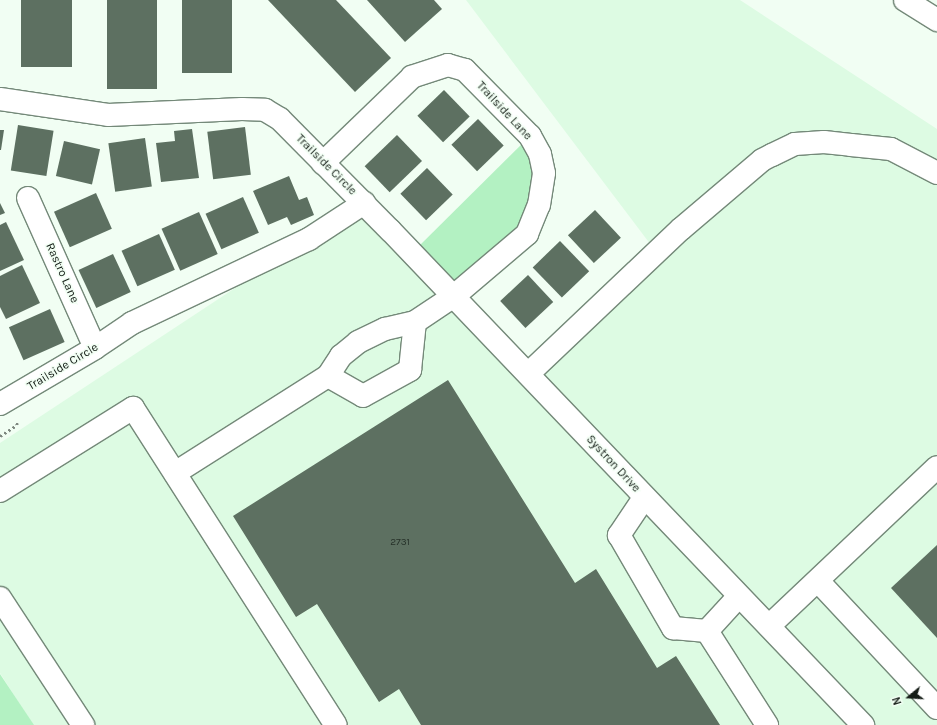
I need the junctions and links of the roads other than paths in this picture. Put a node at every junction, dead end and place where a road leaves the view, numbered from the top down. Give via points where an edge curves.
1 (904, 0) edge
2 (937, 20) edge
3 (0, 99) edge
4 (323, 163) junction
5 (937, 173) edge
6 (28, 198) dead end
7 (364, 203) junction
8 (454, 296) junction
9 (415, 322) junction
10 (95, 348) junction
11 (528, 374) junction
12 (328, 376) junction
13 (0, 404) edge
14 (937, 467) edge
15 (175, 473) junction
16 (0, 491) edge
17 (644, 498) junction
18 (818, 580) junction
19 (740, 596) junction
20 (0, 598) edge
21 (769, 626) junction
22 (707, 630) junction
23 (937, 708) edge
24 (83, 725) edge
25 (336, 725) edge
26 (768, 725) edge
27 (863, 725) edge

1 - 2 street
3 - 4 street, Trailside Circle via 108,115 242,108 265,110 280,119
4 - 7 street, Trailside Circle
4 - 8 street, Trailside Lane via 412,77 448,65 465,70 530,136 540,154 544,173 540,206 527,234
5 - 11 street via 892,149 858,145 824,142 795,144 772,155 762,160 682,229
6 - 10 street, Rastro Lane
7 - 8 street, Systron Drive
7 - 10 street, Trailside Circle via 308,239 132,323
8 - 9 street, Trailside Lane
8 - 11 street, Systron Drive
9 - 12 street via 385,329 358,342 341,356
9 - 12 street via 410,370 364,396
10 - 13 street, Trailside Circle
11 - 17 street, Systron Drive
12 - 15 street
14 - 18 street
15 - 16 street via 133,408
15 - 25 street
17 - 19 street, Systron Drive
17 - 22 street via 619,535 673,628
18 - 21 street
18 - 23 street
19 - 21 street, Systron Drive
19 - 22 street
20 - 24 street
21 - 27 street, Systron Drive
22 - 26 street

